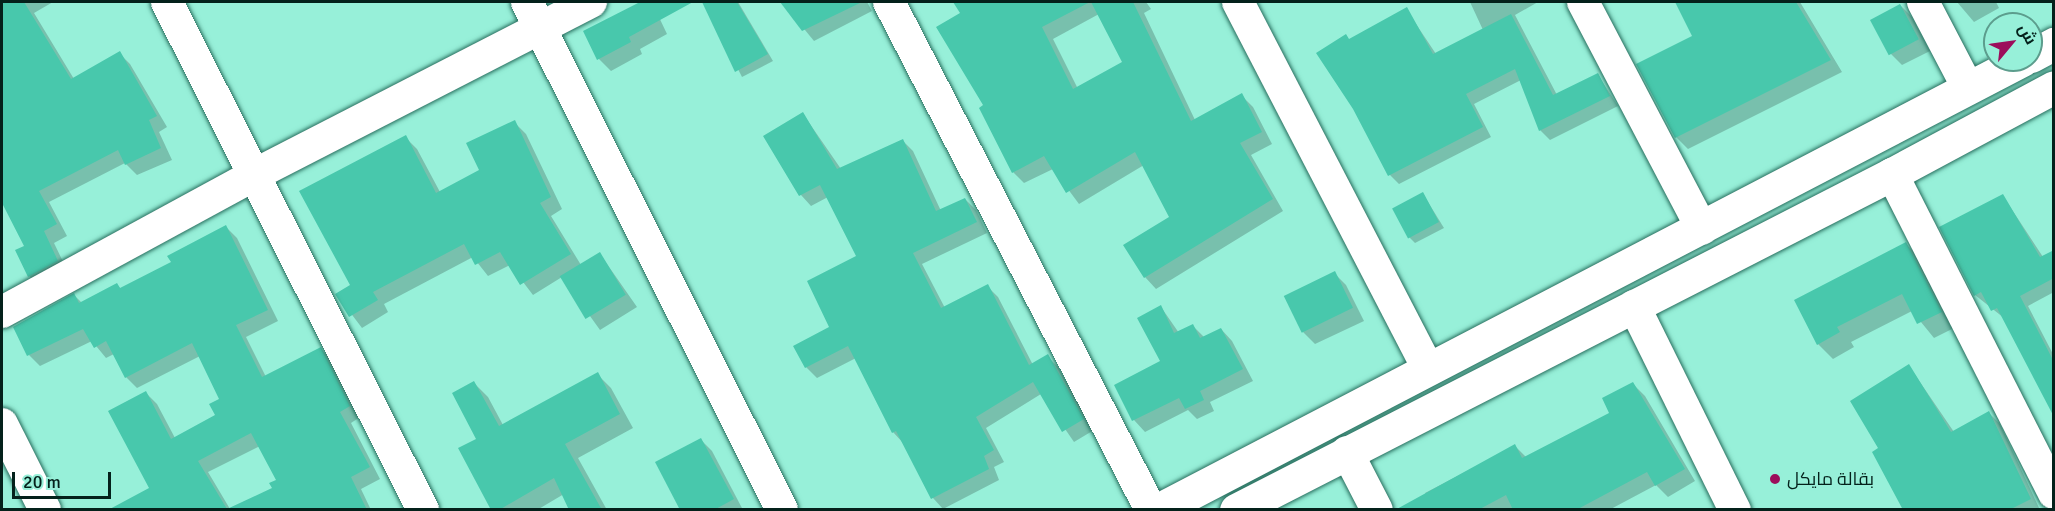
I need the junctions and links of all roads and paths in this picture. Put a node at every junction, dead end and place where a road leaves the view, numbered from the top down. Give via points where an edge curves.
1 (167, 2) edge
2 (591, 2) edge
3 (889, 2) edge
4 (1238, 2) edge
5 (1582, 2) edge
6 (1923, 2) edge
7 (534, 15) edge
8 (1999, 72) edge
9 (2054, 87) edge
10 (1968, 88) junction
11 (1892, 174) junction
12 (254, 175) junction
13 (1702, 229) junction
14 (1634, 306) junction
15 (2, 312) edge
16 (1428, 369) junction
17 (2, 424) edge
18 (1347, 452) junction
19 (2054, 493) edge
20 (45, 510) edge
21 (423, 510) edge
22 (782, 510) edge
23 (1151, 510) edge
24 (1158, 510) edge
25 (1236, 510) edge
26 (1377, 510) edge
27 (1736, 510) edge

1 - 12 street
2 - 7 street
3 - 23 street
4 - 16 street
5 - 13 street
6 - 10 street
7 - 12 street
7 - 22 street
8 - 10 main road
9 - 11 main road
10 - 13 main road
11 - 14 main road
11 - 19 street
12 - 15 street
12 - 21 street
13 - 16 main road
14 - 18 main road
14 - 27 street
16 - 24 main road
17 - 20 street
18 - 25 main road
18 - 26 street

